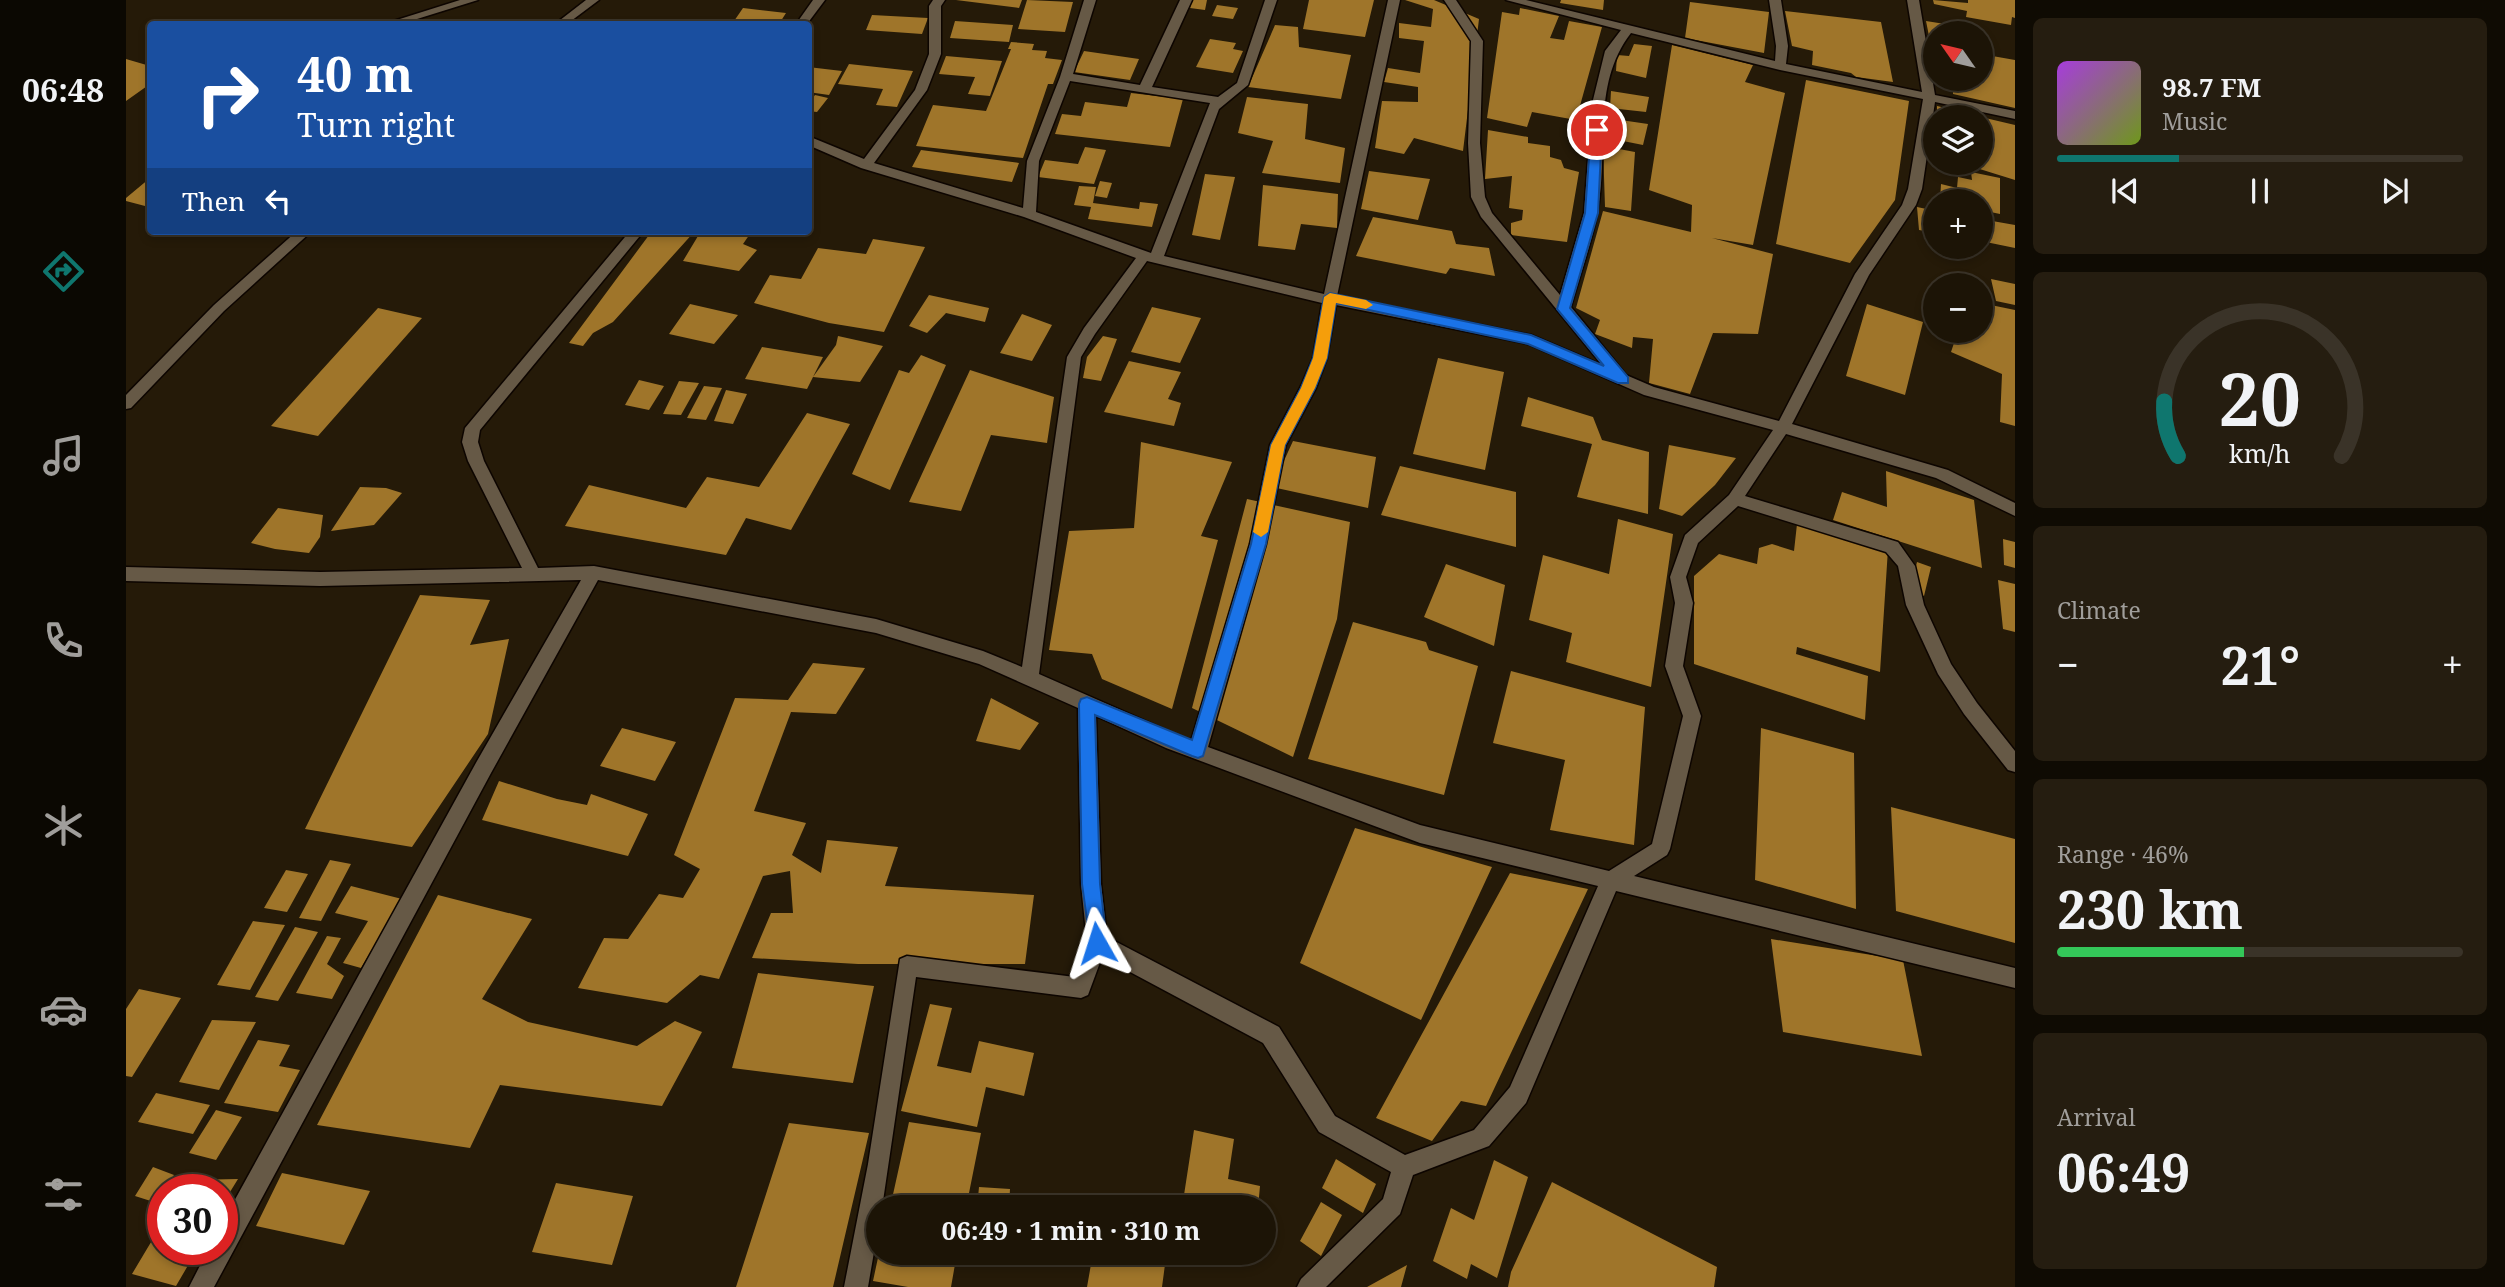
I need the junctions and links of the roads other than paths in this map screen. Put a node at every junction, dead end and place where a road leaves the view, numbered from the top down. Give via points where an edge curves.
1 (472, 0) edge
2 (593, 0) edge
3 (819, 0) edge
4 (939, 0) edge
5 (1090, 0) edge
6 (1186, 0) edge
7 (1271, 0) edge
8 (1395, 0) edge
9 (1450, 0) edge
10 (1512, 0) edge
11 (1775, 0) edge
12 (1913, 0) edge
13 (1553, 5) edge
14 (400, 21) edge
15 (564, 21) edge
16 (803, 21) edge
17 (1628, 29) junction
18 (1780, 66) junction
19 (1066, 77) junction
20 (1145, 88) junction
21 (1929, 98) junction
22 (1219, 101) junction
23 (2015, 115) edge
24 (812, 142) edge
25 (866, 165) junction
26 (1029, 214) junction
27 (301, 235) edge
28 (633, 235) edge
29 (1150, 257) junction
30 (1330, 297) junction
31 (1563, 309) junction
32 (1623, 380) junction
33 (126, 404) edge
34 (1783, 426) junction
35 (1735, 499) junction
36 (2015, 510) edge
37 (594, 573) junction
38 (126, 574) edge
39 (533, 574) junction
40 (1029, 679) junction
41 (1087, 704) junction
42 (1198, 750) junction
43 (2015, 764) edge
44 (1611, 880) junction
45 (1097, 943) junction
46 (2015, 978) edge
47 (1404, 1167) junction
48 (238, 1219) edge
49 (213, 1265) edge
50 (201, 1287) edge
51 (856, 1287) edge
52 (1309, 1287) edge

1 - 14 street
2 - 15 street
3 - 16 street
4 - 25 street via 935,6 936,54 921,90
5 - 19 street
6 - 20 street
7 - 22 street via 1242,85
8 - 30 street
9 - 31 street via 1477,41 1474,143 1478,197 1486,214
10 - 13 street
11 - 18 street via 1782,46
12 - 21 street
13 - 17 street
17 - 18 street
17 - 31 street via 1611,51 1598,104 1591,213
18 - 21 street
19 - 20 street
19 - 26 street via 1033,161
20 - 22 street
21 - 23 street
21 - 34 street via 1909,205 1862,274
22 - 29 street
24 - 25 street
25 - 26 street
26 - 29 street
27 - 33 street via 219,308
28 - 39 street via 473,428 470,442 476,461
29 - 30 street
29 - 40 street via 1089,331 1074,357
30 - 32 street via 1531,340
30 - 42 street via 1320,358 1278,445 1258,544
31 - 32 street
32 - 34 street
34 - 35 street
34 - 36 street via 1942,474
35 - 43 street via 1892,547 1900,554 1908,563 1910,591 1942,670
35 - 44 street via 1691,540 1678,577 1684,603 1674,666 1692,716 1660,849
37 - 39 street
37 - 40 street via 876,626 983,658
37 - 48 street
38 - 39 street via 320,579
40 - 41 street
41 - 42 street
41 - 45 street via 1091,884
42 - 44 street via 1420,834
44 - 46 street
44 - 47 street via 1518,1095 1481,1138
45 - 47 street via 1271,1035 1327,1124
45 - 51 street via 1081,988 907,966
47 - 52 street via 1392,1206
49 - 50 street

